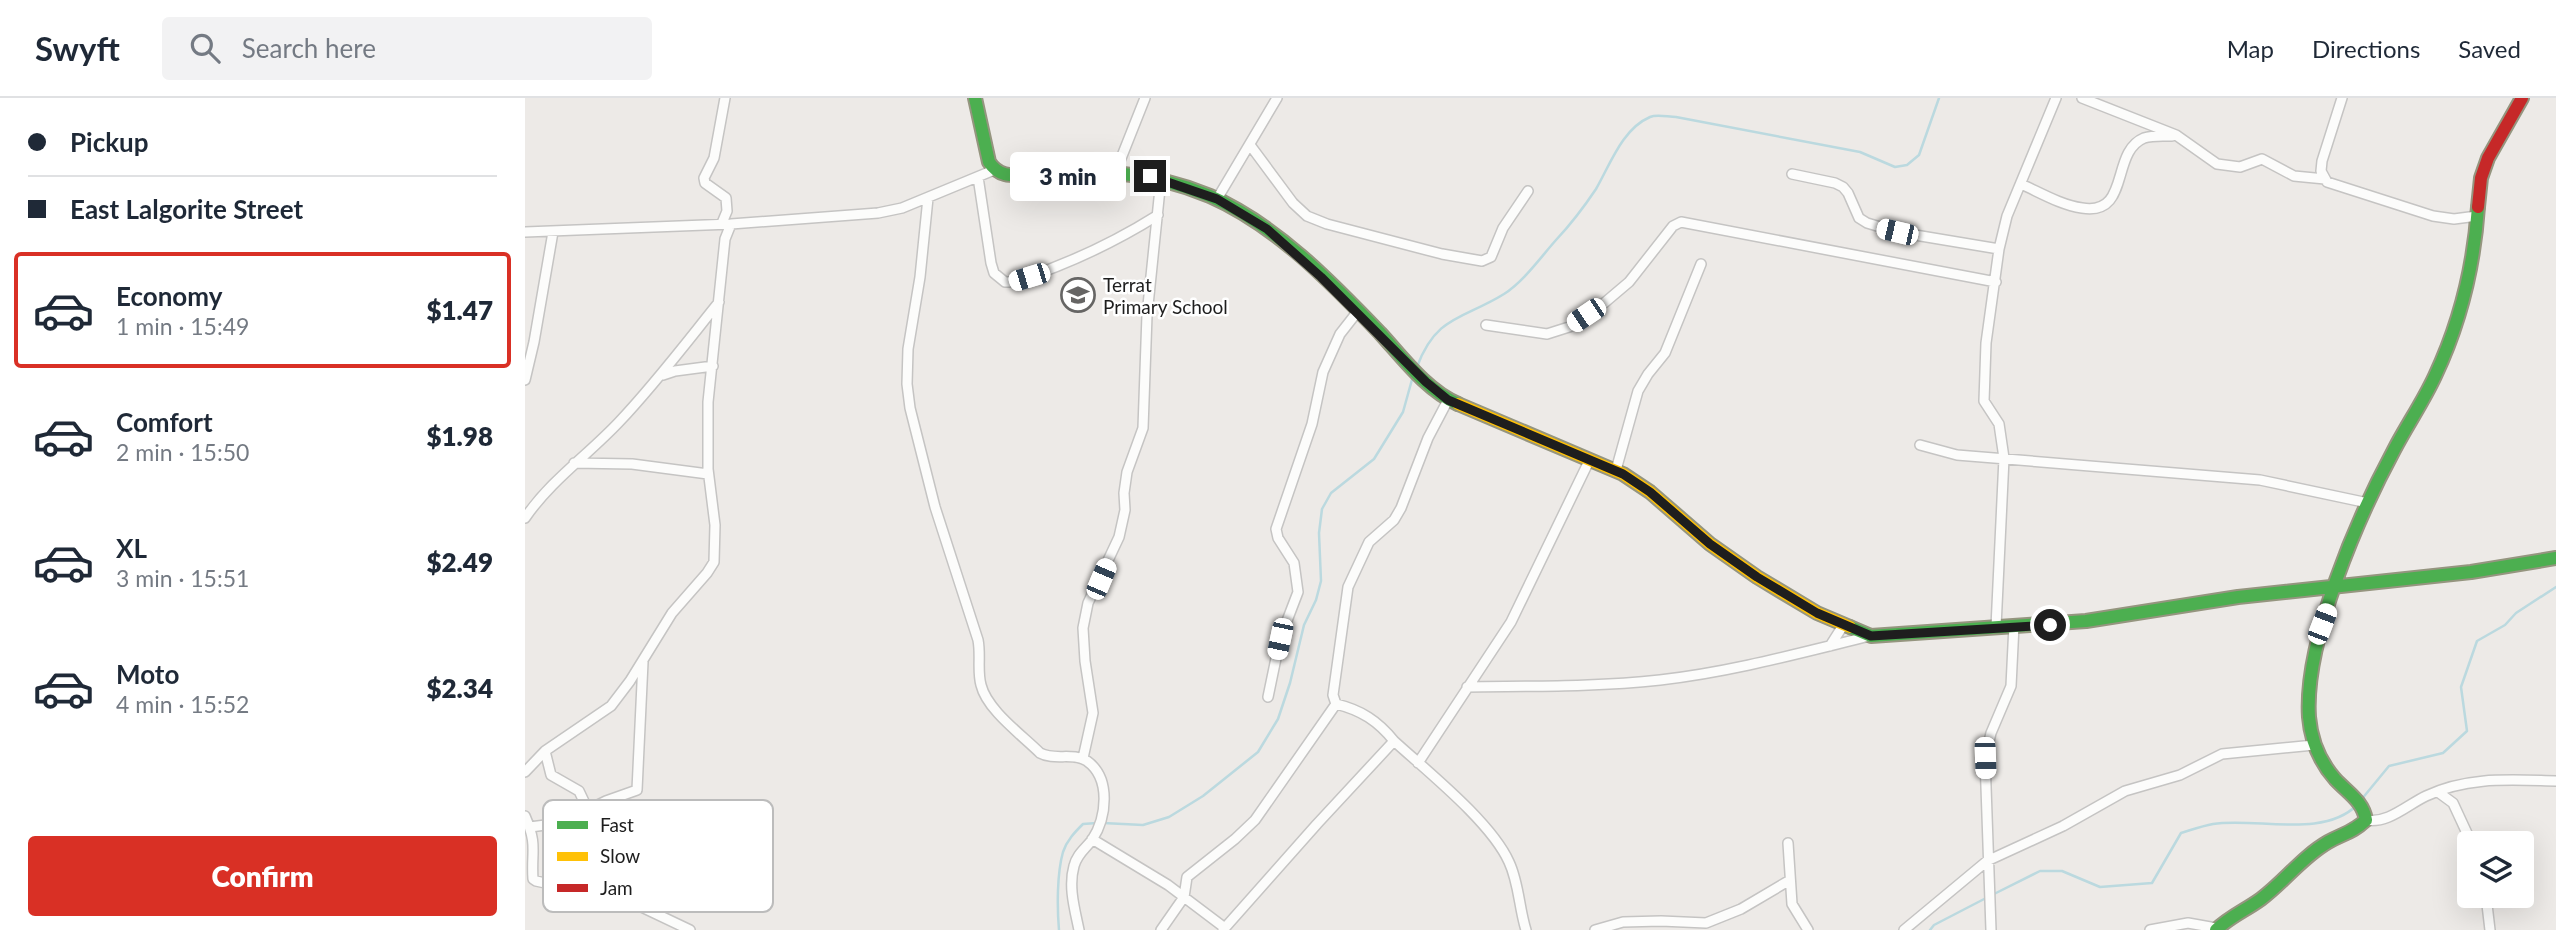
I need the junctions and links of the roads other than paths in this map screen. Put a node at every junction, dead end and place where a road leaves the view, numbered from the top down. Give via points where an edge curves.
1 (725, 98) edge
2 (975, 98) edge
3 (1145, 98) edge
4 (1277, 98) edge
5 (2056, 98) edge
6 (2082, 98) edge
7 (2342, 98) edge
8 (2522, 98) edge
9 (2176, 135) junction
10 (1250, 145) junction
11 (994, 170) junction
12 (1116, 171) junction
13 (1792, 174) dead end
14 (978, 177) junction
15 (1161, 179) junction
16 (2325, 179) junction
17 (2021, 184) junction
18 (1528, 191) dead end
19 (928, 198) junction
20 (1217, 199) junction
21 (728, 205) junction
22 (1158, 215) junction
23 (2477, 216) junction
24 (726, 223) junction
25 (742, 223) junction
26 (525, 232) edge
27 (553, 232) junction
28 (2000, 249) junction
29 (1701, 264) dead end
30 (1996, 282) junction
31 (720, 301) junction
32 (1358, 311) junction
33 (1486, 325) dead end
34 (713, 366) junction
35 (661, 375) junction
36 (525, 380) edge
37 (1448, 400) junction
38 (1920, 444) dead end
39 (2004, 458) junction
40 (1590, 459) junction
41 (574, 463) junction
42 (1616, 470) junction
43 (708, 474) junction
44 (2368, 503) junction
45 (525, 517) edge
46 (2556, 558) edge
47 (2336, 586) junction
48 (1844, 624) junction
49 (2014, 625) junction
50 (1996, 627) junction
51 (1871, 636) junction
52 (1830, 646) junction
53 (644, 659) junction
54 (1467, 687) junction
55 (1268, 697) dead end
56 (1336, 704) junction
57 (1394, 741) junction
58 (2314, 745) junction
59 (545, 751) junction
60 (1083, 758) junction
61 (1418, 763) junction
62 (525, 772) edge
63 (2556, 781) edge
64 (2438, 792) junction
65 (583, 800) edge
66 (610, 800) edge
67 (525, 816) edge
68 (2366, 820) junction
69 (543, 825) edge
70 (530, 827) junction
71 (2466, 831) edge
72 (1092, 839) junction
73 (1789, 844) dead end
74 (1987, 861) junction
75 (529, 880) edge
76 (1790, 880) junction
77 (1184, 897) junction
78 (2487, 908) edge
79 (652, 912) edge
80 (1224, 929) edge
81 (2216, 929) edge
82 (690, 930) edge
83 (1079, 930) edge
84 (1161, 930) edge
85 (1526, 930) edge
86 (1595, 930) edge
87 (1808, 930) edge
88 (1905, 930) edge
89 (1991, 930) edge
90 (2150, 930) edge
91 (2490, 930) edge

1 - 21 street via 714,158 704,178 724,195
2 - 11 street
3 - 12 street
4 - 10 street
5 - 17 street
6 - 9 street
7 - 16 street via 2322,161
8 - 23 street via 2488,156
9 - 16 street via 2217,164 2240,167 2262,159 2294,176
9 - 17 street via 2139,141 2126,159 2113,197 2099,208 2066,204
10 - 18 street via 1307,216 1482,261 1491,257 1503,228
10 - 20 street
11 - 12 street via 1008,175
11 - 14 street
12 - 15 street
13 - 28 street via 1843,187 1859,218 1867,223
14 - 19 street
14 - 22 street via 991,263 994,273 1005,282 1076,260
15 - 20 street
15 - 22 street
16 - 23 street via 2433,216
17 - 28 street
19 - 25 street via 878,213
19 - 60 street via 907,384 935,507 978,640 982,689 988,703 1040,753
20 - 32 street via 1267,229
21 - 24 street
21 - 25 street
22 - 60 street via 1146,315 1143,428 1127,472 1119,537 1088,603 1083,628 1093,713
23 - 44 street via 2473,259 2440,365
24 - 25 street
24 - 27 street
24 - 31 street
26 - 27 street
27 - 36 street
28 - 30 street
29 - 42 street via 1665,353 1638,391
30 - 33 street via 1681,222 1672,226 1629,282 1561,331 1547,334
30 - 39 street via 1986,342 1984,401 1999,424
31 - 34 street
31 - 35 street
32 - 37 street
32 - 55 street via 1339,334 1323,372 1312,424 1276,530 1294,563 1298,592 1280,639
34 - 35 street
34 - 43 street
35 - 41 street
37 - 40 street
37 - 56 street via 1401,508 1369,542 1348,587 1333,695
38 - 39 street via 1957,455
39 - 44 street via 2260,480
39 - 50 street
40 - 42 street
40 - 54 street via 1511,622
41 - 43 street via 632,464
41 - 45 street
42 - 48 street via 1757,577
43 - 53 street via 715,525 714,562 672,613
44 - 47 street
46 - 47 street
47 - 49 street via 2097,620
47 - 58 street via 2322,624 2308,694
48 - 51 street
48 - 52 street
49 - 50 street
49 - 74 street via 2011,686 1985,758
50 - 51 street
51 - 52 street
52 - 54 street via 1663,680
53 - 59 street via 611,706
53 - 66 street via 638,788
54 - 61 street
56 - 57 street via 1357,709
56 - 77 street via 1255,820 1187,877
57 - 61 street
57 - 80 street
58 - 68 street via 2337,782 2364,807
58 - 74 street via 2222,754 2180,775 2125,792
59 - 62 street
59 - 65 street via 551,775 579,791
60 - 72 street via 1094,767 1104,791
61 - 85 street via 1488,829 1508,859
63 - 64 street via 2483,780
64 - 68 street via 2396,814
64 - 71 street via 2453,803
67 - 70 street
68 - 81 street via 2305,859 2264,897
69 - 70 street
70 - 75 street via 535,842
72 - 77 street
72 - 83 street via 1074,865 1073,901
73 - 76 street
74 - 88 street
74 - 89 street
76 - 86 street via 1706,923 1623,922
76 - 87 street via 1792,904
77 - 80 street
77 - 84 street
78 - 91 street
79 - 82 street
81 - 90 street via 2188,923

